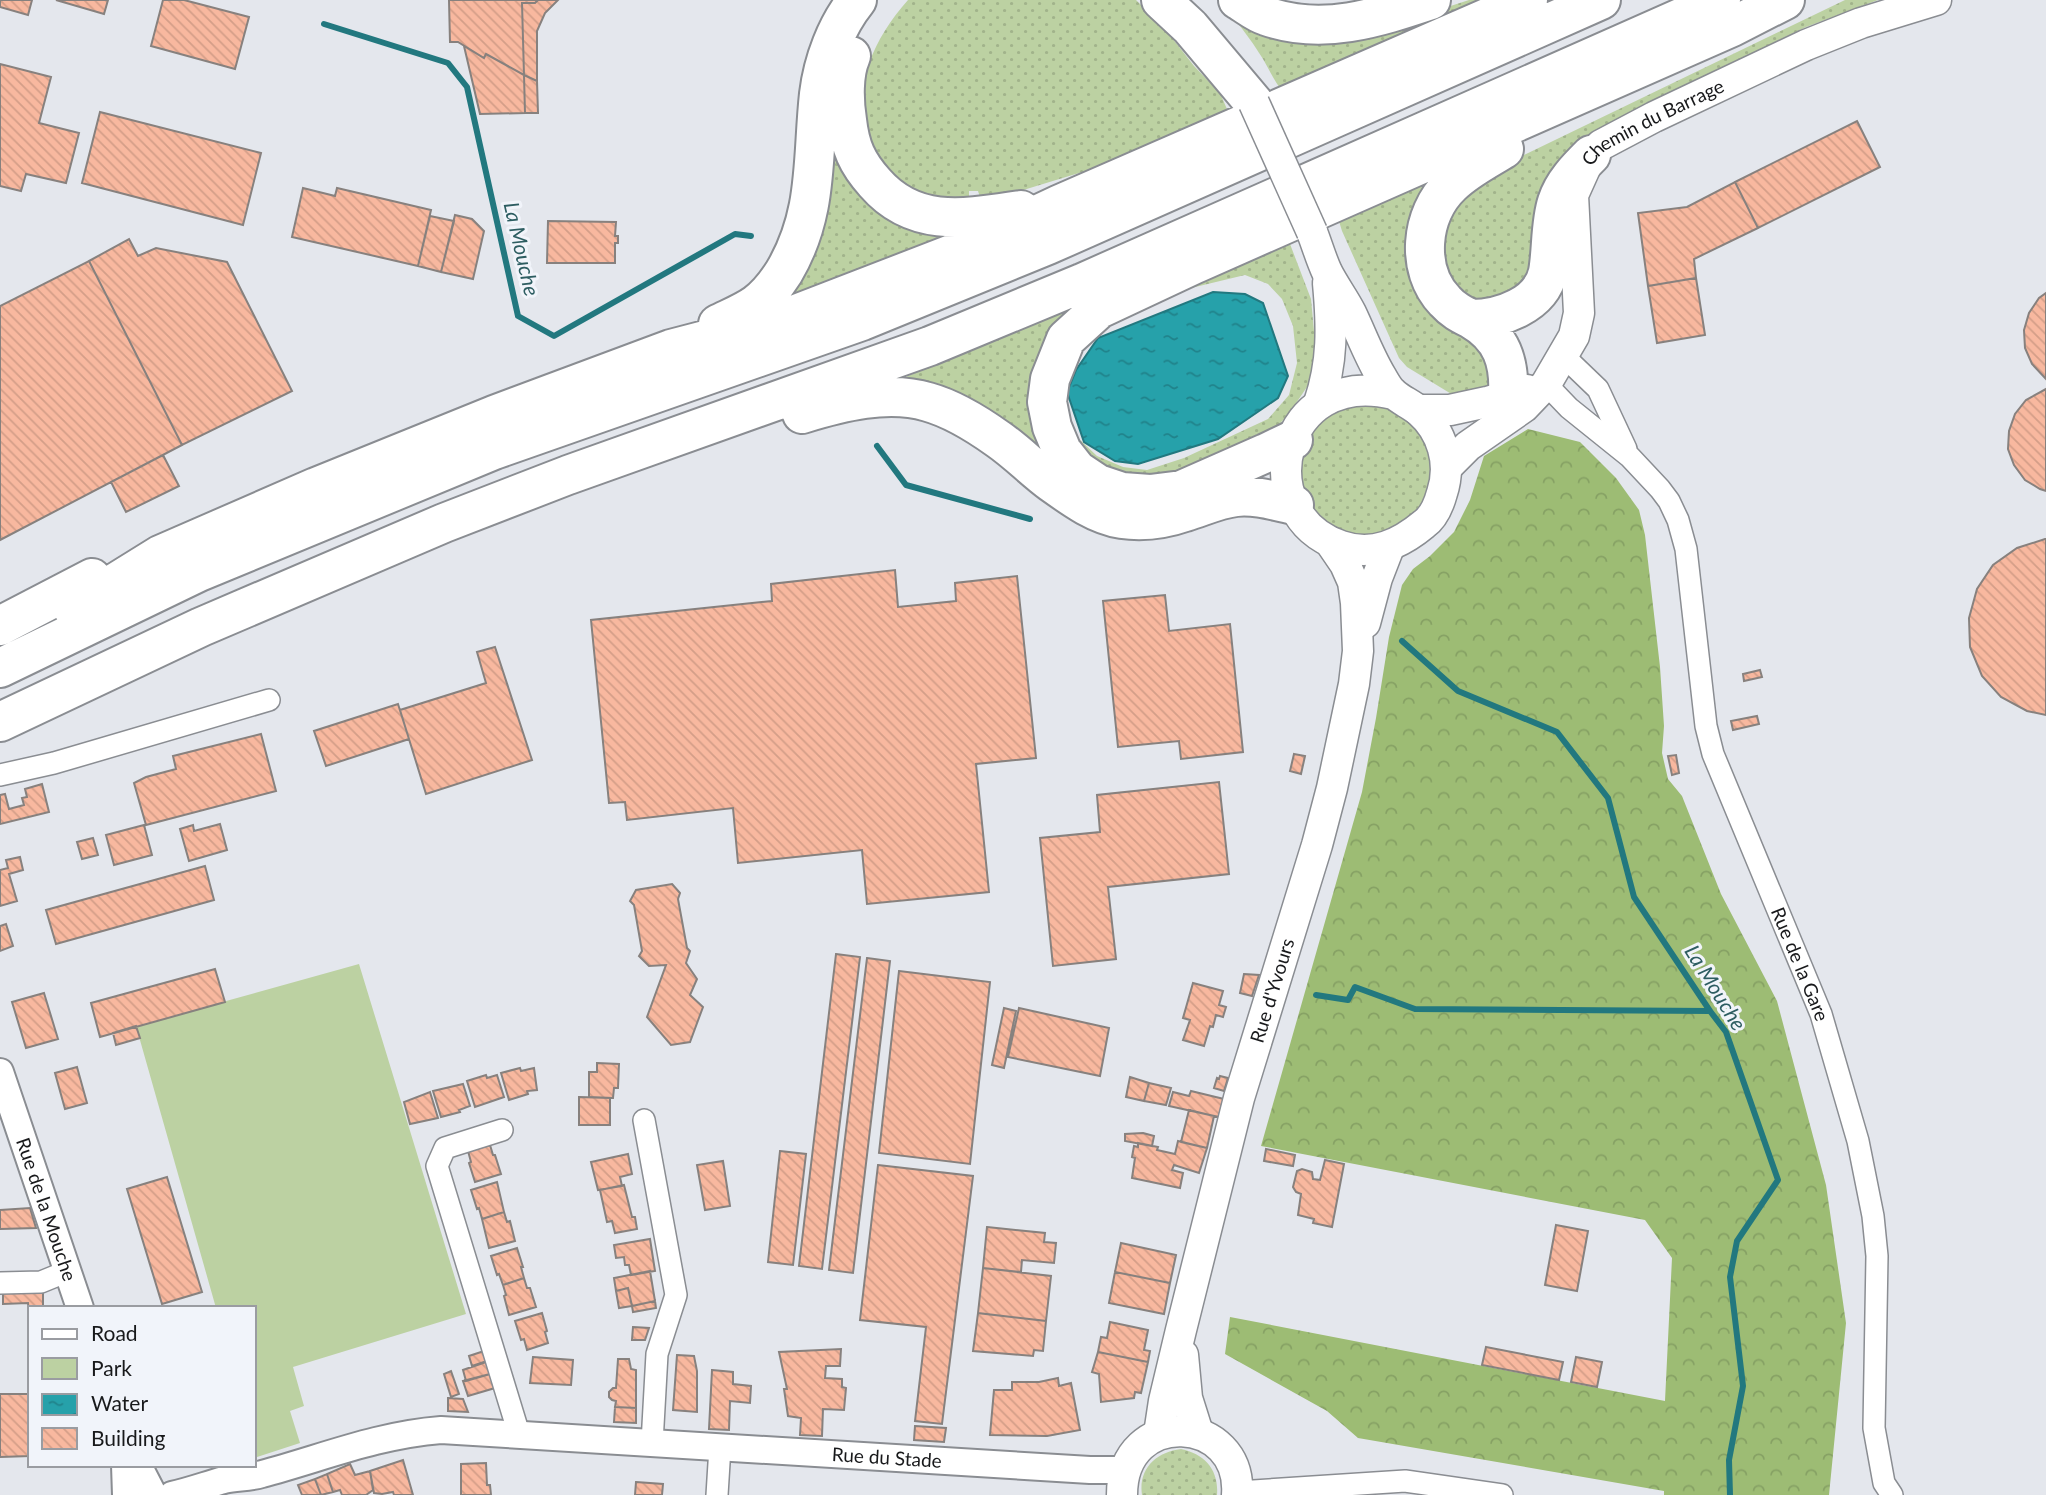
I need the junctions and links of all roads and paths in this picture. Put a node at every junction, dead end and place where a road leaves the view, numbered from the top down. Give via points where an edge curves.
1 (856, 0) edge
2 (883, 0) edge
3 (1161, 0) edge
4 (1174, 0) edge
5 (1183, 0) edge
6 (1238, 0) edge
7 (1431, 0) edge
8 (1528, 0) edge
9 (1601, 0) edge
10 (1785, 0) edge
11 (1936, 0) edge
12 (1727, 14) edge
13 (1204, 27) junction
14 (1254, 103) junction
15 (1591, 155) junction
16 (1058, 205) junction
17 (1327, 272) junction
18 (1471, 319) junction
19 (671, 349) junction
20 (1562, 359) junction
21 (1546, 384) junction
22 (1406, 402) junction
23 (1320, 403) junction
24 (1505, 408) junction
25 (680, 434) junction
26 (1293, 440) junction
27 (1630, 457) junction
28 (1447, 467) junction
29 (1294, 505) junction
30 (1330, 542) junction
31 (1390, 547) junction
32 (160, 555) junction
33 (0, 626) edge
34 (0, 648) edge
35 (1358, 651) junction
36 (0, 668) edge
37 (269, 700) dead end
38 (0, 722) edge
39 (0, 775) edge
40 (0, 1072) edge
41 (644, 1121) dead end
42 (502, 1130) dead end
43 (68, 1271) junction
44 (0, 1283) edge
45 (79, 1306) edge
46 (1181, 1329) junction
47 (1198, 1433) junction
48 (519, 1434) junction
49 (1159, 1434) junction
50 (652, 1443) junction
51 (720, 1447) junction
52 (125, 1467) edge
53 (139, 1467) edge
54 (258, 1475) junction
55 (1123, 1483) edge
56 (1238, 1494) edge
57 (126, 1495) edge
58 (155, 1495) edge
59 (219, 1495) edge
60 (717, 1495) edge
61 (1502, 1495) edge
62 (1892, 1495) edge

1 - 19 highway via 845,14 826,60 808,217 794,256 757,304
2 - 16 highway via 848,64 844,103 849,143 864,171 887,197 909,210 942,217
3 - 14 highway
4 - 13 main road
5 - 13 main road
6 - 7 highway via 1288,22 1337,25
8 - 16 highway
9 - 36 highway via 1048,245 862,321 494,450 199,572
10 - 12 highway
11 - 15 main road, Chemin du Barrage via 1806,45 1622,133
12 - 18 highway via 1465,172 1448,187 1427,225 1425,264 1443,299
12 - 25 highway via 930,346
12 - 26 highway via 1099,309 1066,340 1050,379 1047,402 1062,451 1077,470 1122,492 1150,495 1182,490
13 - 14 main road
14 - 17 main road, bridge
15 - 18 highway via 1570,177 1556,203 1547,275 1536,293 1520,308
15 - 20 main road, Chemin du Barrage via 1573,195 1580,313
16 - 19 highway via 962,250 778,321
17 - 22 main road via 1380,374
17 - 23 main road via 1332,316 1330,366
18 - 24 highway via 1497,341 1506,359
19 - 32 highway via 481,420
20 - 21 main road, Chemin du Barrage
20 - 27 street, Rue de la Gare via 1598,389
21 - 24 main road
21 - 27 street, Rue de la Gare
22 - 23 main road via 1376,390 1355,390
22 - 24 main road via 1450,410
22 - 28 main road via 1432,425
23 - 26 main road via 1303,419
24 - 28 main road
25 - 29 highway via 726,436 824,407 900,397 927,401 972,422 1080,503 1120,519 1164,518 1234,497
25 - 38 highway via 418,534 201,627
26 - 29 main road via 1286,463
27 - 62 street, Rue de la Gare via 1660,489 1678,520 1713,754 1821,1014 1857,1141 1877,1256 1874,1428 1884,1483
28 - 31 main road via 1439,505 1429,521
29 - 30 main road via 1314,532
30 - 31 main road via 1370,551
30 - 35 main road via 1353,582
31 - 35 main road
32 - 33 highway via 109,569
32 - 34 highway
35 - 46 main road, Rue d'Yvours via 1332,788 1239,1098
37 - 39 street
40 - 43 street, Rue de la Mouche
41 - 50 street via 676,1295 657,1354
42 - 48 street via 445,1148 436,1166
43 - 44 street via 41,1282
43 - 45 street, Rue de la Mouche
46 - 47 main road via 1187,1398
46 - 49 main road, Rue d'Yvours
47 - 49 main road
47 - 56 main road via 1228,1457
48 - 50 street, Rue du Stade
48 - 54 street, Rue du Stade via 441,1430 402,1434
49 - 55 main road via 1130,1458
50 - 51 street, Rue du Stade
51 - 55 street, Rue du Stade via 1090,1470
51 - 60 street
52 - 57 street
53 - 58 street
54 - 58 street, Rue du Stade
54 - 59 street, Rue du Stade
56 - 61 street via 1405,1481

